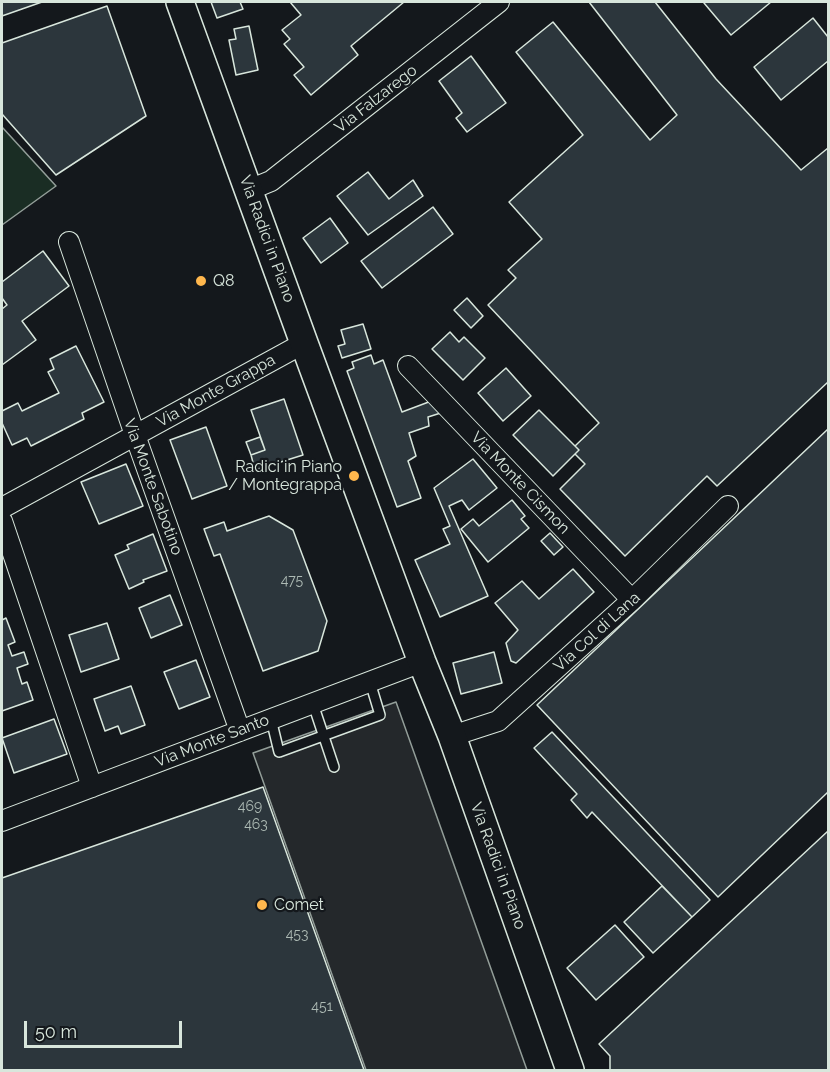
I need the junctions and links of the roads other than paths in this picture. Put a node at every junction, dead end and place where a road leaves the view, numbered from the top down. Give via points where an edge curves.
1 (180, 2) edge
2 (499, 2) edge
3 (249, 190) junction
4 (69, 242) dead end
5 (304, 343) junction
6 (408, 366) dead end
7 (135, 435) junction
8 (728, 506) dead end
9 (2, 508) edge
10 (2, 521) edge
11 (632, 600) junction
12 (423, 663) junction
13 (370, 682) junction
14 (313, 704) junction
15 (271, 719) junction
16 (240, 731) junction
17 (324, 735) junction
18 (452, 736) junction
19 (334, 767) dead end
20 (92, 787) junction
21 (2, 820) edge
22 (570, 1071) edge

1 - 3 street, Via Radici in Piano
2 - 3 street, Via Falzarego via 271,181
3 - 5 street, Via Radici in Piano
4 - 7 street, Via Monte Sabotino
5 - 7 street, Via Monte Grappa
5 - 12 street, Via Radici in Piano
6 - 11 street, Via Monte Cismon
7 - 9 street, Via Monte Grappa
7 - 16 street, Via Monte Sabotino
8 - 11 street, Via Col di Lana
10 - 20 street
11 - 18 street, Via Col di Lana via 498,721
12 - 13 street, Via Monte Santo
12 - 18 street, Via Radici in Piano
13 - 14 street, Via Monte Santo
13 - 17 lane via 380,715
14 - 15 street, Via Monte Santo
14 - 17 lane
15 - 16 street, Via Monte Santo
15 - 17 lane via 279,752
16 - 20 street, Via Monte Santo
17 - 19 lane
18 - 22 street, Via Radici in Piano
20 - 21 street, Via Monte Santo

